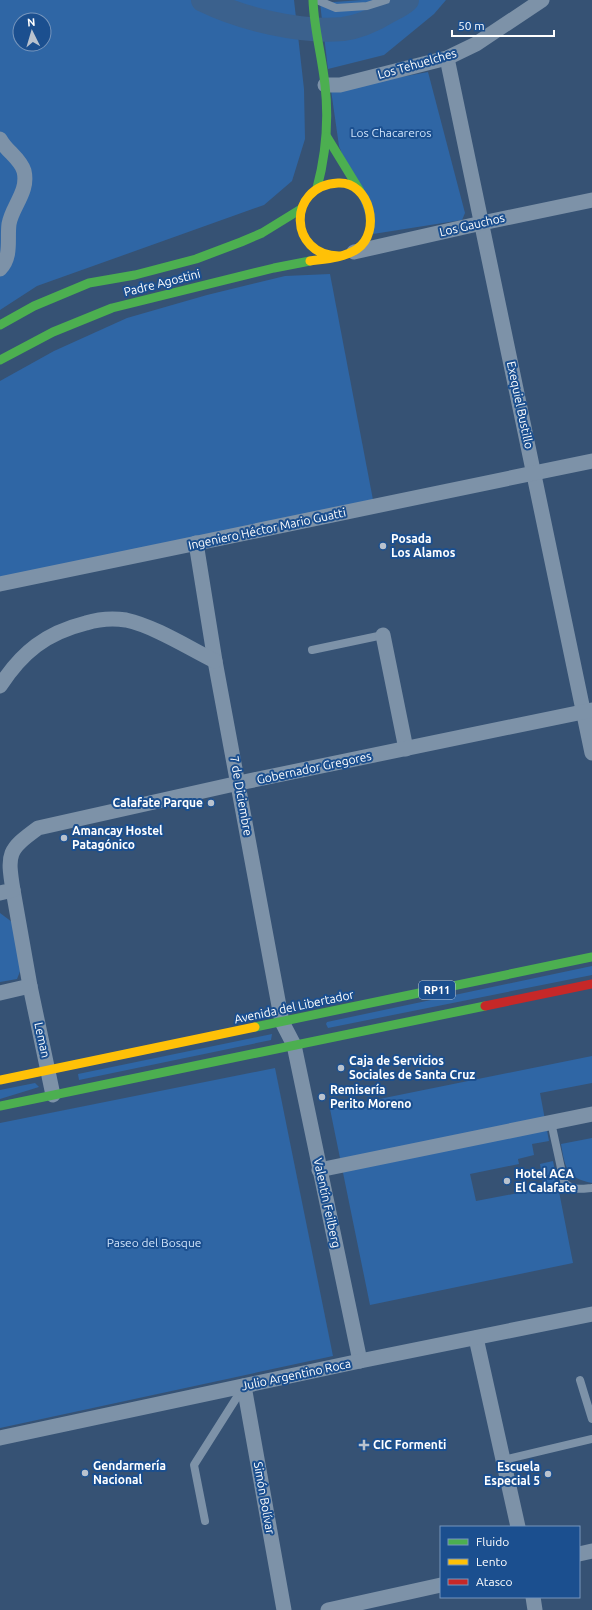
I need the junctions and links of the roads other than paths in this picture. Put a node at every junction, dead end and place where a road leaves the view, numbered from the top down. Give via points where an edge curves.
1 (386, 0) edge
2 (542, 0) edge
3 (314, 1) edge
4 (447, 58) junction
5 (325, 85) junction
6 (328, 137) junction
7 (0, 139) edge
8 (317, 188) junction
9 (360, 192) junction
10 (592, 200) edge
11 (301, 209) junction
12 (482, 223) junction
13 (346, 254) junction
14 (0, 269) edge
15 (0, 325) edge
16 (0, 360) edge
17 (592, 461) edge
18 (534, 473) junction
19 (196, 543) junction
20 (0, 584) edge
21 (383, 635) joint
22 (312, 650) dead end
23 (215, 661) junction
24 (0, 686) edge
25 (588, 711) edge
26 (406, 749) junction
27 (592, 753) edge
28 (239, 783) junction
29 (38, 828) joint
30 (7, 892) edge
31 (592, 957) edge
32 (592, 984) edge
33 (30, 986) junction
34 (0, 993) edge
35 (282, 1022) junction
36 (294, 1045) junction
37 (48, 1070) junction
38 (0, 1080) edge
39 (53, 1095) junction
40 (0, 1106) edge
41 (592, 1114) edge
42 (551, 1122) junction
43 (319, 1170) junction
44 (592, 1188) edge
45 (592, 1314) edge
46 (476, 1338) junction
47 (360, 1361) junction
48 (580, 1380) dead end
49 (244, 1386) junction
50 (592, 1420) edge
51 (0, 1438) edge
52 (592, 1439) edge
53 (503, 1460) junction
54 (205, 1521) dead end
55 (518, 1526) edge
56 (592, 1551) edge
57 (580, 1554) edge
58 (440, 1585) edge
59 (533, 1598) edge
60 (346, 1608) edge
61 (284, 1610) edge
62 (328, 1610) edge
63 (536, 1610) edge

1 - 3 lane via 366,6 336,8
2 - 4 street, Los Tehuelches via 476,44
3 - 5 main road
4 - 5 street, Los Tehuelches via 340,85
4 - 12 street, Exequiel Bustillo
5 - 6 main road
6 - 8 main road
6 - 9 main road
7 - 14 street via 24,171 25,186 9,224 8,256
8 - 9 main road via 339,183
8 - 11 main road via 304,201
9 - 13 main road via 370,206 372,224 369,235 362,245
10 - 12 street, Los Gauchos
11 - 13 main road via 299,220 307,242 327,255
11 - 15 main road, Padre Agostini via 262,233 241,242 196,259 135,275 89,283 34,306
12 - 13 street, Los Gauchos
12 - 18 street, Exequiel Bustillo
13 - 16 main road, Padre Agostini via 274,268 112,308 53,332
17 - 18 street, Ingeniero Héctor Mario Guatti
18 - 19 street, Ingeniero Héctor Mario Guatti
18 - 25 street, Exequiel Bustillo
19 - 20 street, Ingeniero Héctor Mario Guatti
19 - 23 street, 7 de Diciembre
21 - 22 lane
21 - 26 street
23 - 24 street via 135,623 105,619 79,624 48,636 28,652
23 - 28 street, 7 de Diciembre
25 - 26 street, Gobernador Gregores
25 - 27 street, Exequiel Bustillo
26 - 28 street, Gobernador Gregores
28 - 29 street, Gobernador Gregores
28 - 35 street, 7 de Diciembre
29 - 30 street, Leman via 18,843 10,854
30 - 33 street, Leman
31 - 35 main road, Avenida del Libertador / RP11
32 - 36 main road, RP11
33 - 34 street
33 - 37 street, Leman
35 - 36 street, 7 de Diciembre
35 - 37 main road, Avenida del Libertador / RP11
36 - 39 main road, RP11
36 - 43 street, Valentín Feilberg
37 - 38 main road, Avenida del Libertador / RP11
37 - 39 street, Leman
39 - 40 main road, RP11
41 - 42 street
42 - 43 street
42 - 44 lane via 564,1182 567,1186 577,1189
43 - 47 street, Valentín Feilberg
45 - 46 street, Julio Argentino Roca
46 - 47 street, Julio Argentino Roca
46 - 53 street
47 - 49 street, Julio Argentino Roca
48 - 50 lane
49 - 51 street, Julio Argentino Roca
49 - 54 lane via 194,1465
49 - 61 street, Simón Bolívar
52 - 53 lane
53 - 55 street
56 - 57 street
58 - 60 street
59 - 63 street
60 - 62 street

